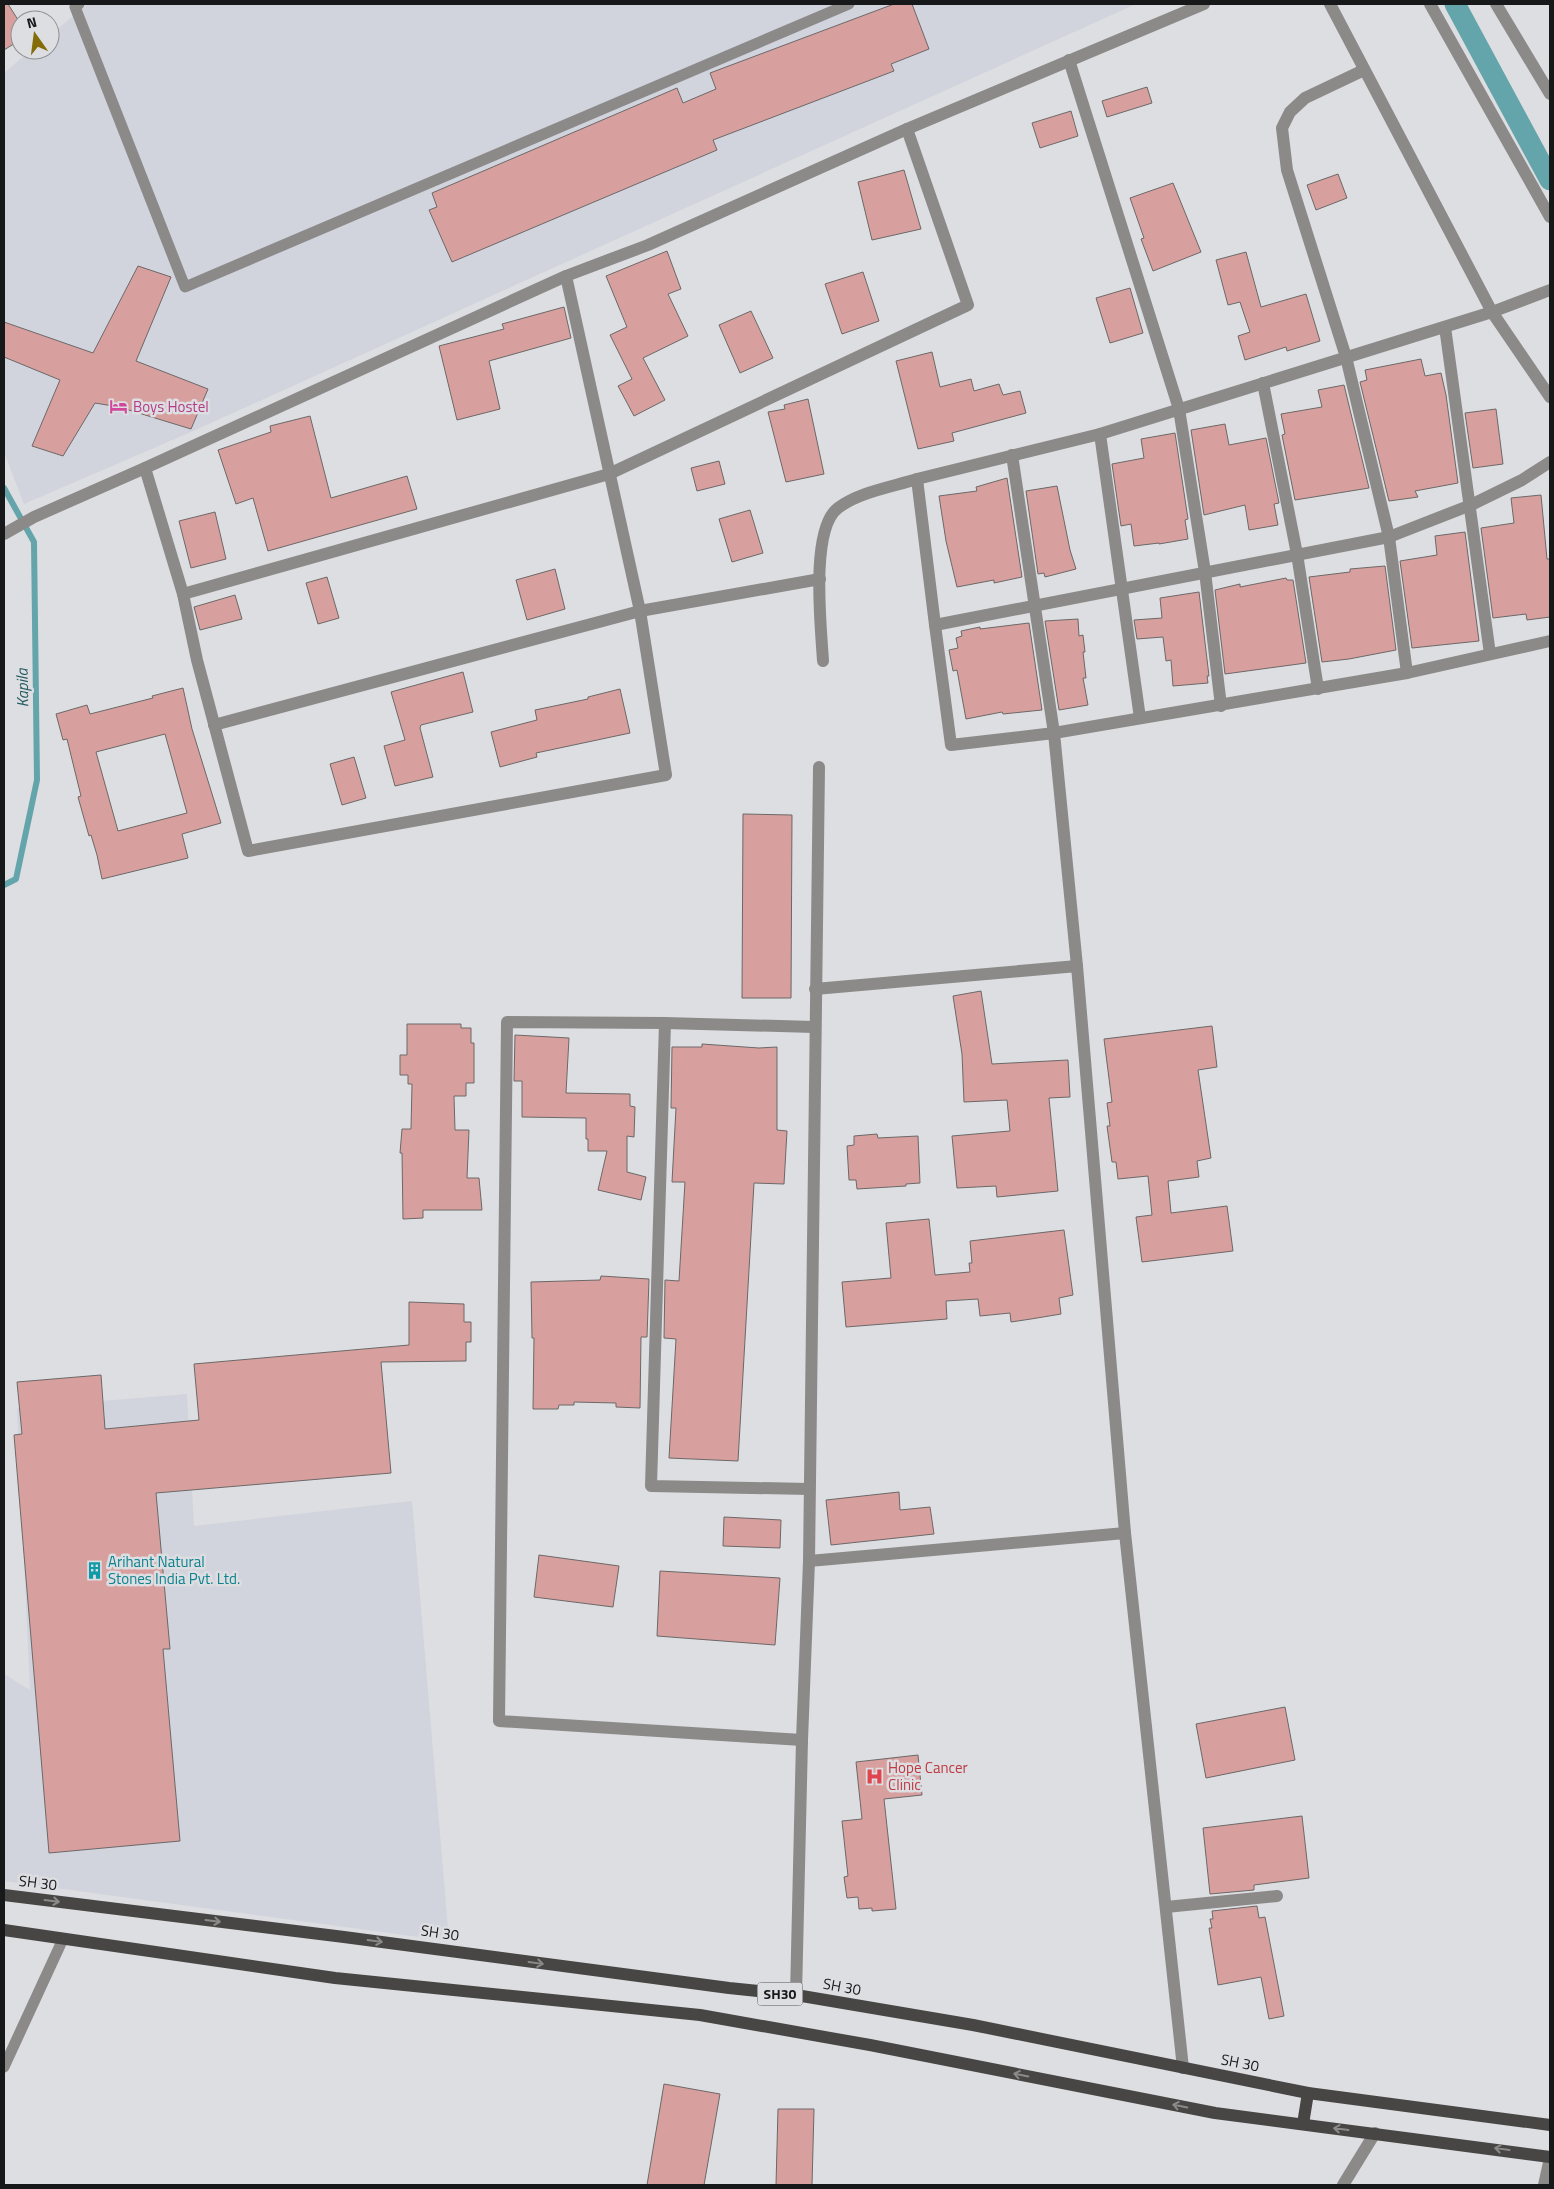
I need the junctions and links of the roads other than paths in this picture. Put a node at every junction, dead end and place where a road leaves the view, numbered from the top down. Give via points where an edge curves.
1 (79, 4) edge
2 (849, 4) edge
3 (1204, 4) edge
4 (1330, 4) edge
5 (1430, 4) edge
6 (1496, 4) edge
7 (1069, 60) junction
8 (1364, 70) junction
9 (1550, 94) edge
10 (907, 129) junction
11 (1550, 217) edge
12 (566, 276) junction
13 (1550, 290) edge
14 (1492, 312) junction
15 (1445, 327) junction
16 (1346, 357) junction
17 (1263, 383) junction
18 (1550, 397) edge
19 (1179, 409) junction
20 (1100, 434) junction
21 (1012, 455) junction
22 (1550, 463) edge
23 (144, 468) junction
24 (609, 474) junction
25 (1550, 477) edge
26 (917, 479) junction
27 (1471, 505) junction
28 (4, 534) edge
29 (1389, 537) junction
30 (1297, 554) junction
31 (1205, 572) junction
32 (820, 579) junction
33 (1121, 588) junction
34 (183, 594) junction
35 (1034, 605) junction
36 (640, 611) junction
37 (935, 625) junction
38 (1550, 641) edge
39 (1490, 654) junction
40 (822, 661) dead end
41 (1407, 673) junction
42 (1318, 689) junction
43 (1221, 706) junction
44 (1140, 718) junction
45 (214, 725) junction
46 (1054, 733) junction
47 (818, 767) dead end
48 (1077, 966) junction
49 (815, 989) junction
50 (665, 1023) junction
51 (814, 1027) junction
52 (809, 1489) junction
53 (1125, 1533) junction
54 (809, 1561) junction
55 (802, 1740) junction
56 (4, 1895) edge
57 (1277, 1896) dead end
58 (1166, 1907) junction
59 (4, 1930) edge
60 (63, 1939) junction
61 (796, 1995) junction
62 (4, 2067) edge
63 (1183, 2068) junction
64 (1308, 2093) junction
65 (1303, 2124) junction
66 (1550, 2125) edge
67 (1375, 2133) junction
68 (1550, 2157) edge
69 (1344, 2185) edge
70 (1544, 2185) edge

1 - 2 lane via 75,7 185,287
3 - 7 street
4 - 8 street
5 - 11 street
6 - 9 street
7 - 10 street
7 - 19 street
8 - 14 street
8 - 16 street via 1305,98 1290,112 1282,128 1287,170
10 - 12 street via 648,245
10 - 24 street via 968,305
12 - 23 street
12 - 24 street
13 - 14 street
14 - 15 street
14 - 18 street
15 - 16 street
15 - 27 street
16 - 17 street
16 - 29 street
17 - 19 street
17 - 30 street
19 - 20 street
19 - 31 street
20 - 21 street
20 - 33 street
21 - 26 street
21 - 35 street
22 - 25 street
22 - 27 street
23 - 28 street via 34,517
23 - 34 street
24 - 34 street
24 - 36 street
26 - 32 street via 856,498 836,509 823,533
26 - 37 street
27 - 29 street
27 - 39 street
29 - 30 street
29 - 41 street
30 - 31 street
30 - 42 street
31 - 33 street
31 - 43 street
32 - 36 street
32 - 40 street
33 - 35 street
33 - 44 street
34 - 45 street
35 - 37 street
35 - 46 street
36 - 45 street
36 - 45 street via 666,775 248,851
37 - 46 street via 951,745
38 - 39 street
39 - 41 street
41 - 42 street
42 - 43 street
43 - 44 street
44 - 46 street
46 - 48 street
47 - 49 street
48 - 49 street
48 - 53 street
49 - 51 street
50 - 51 street
50 - 52 street via 650,1486
50 - 55 street via 507,1022 499,1721
51 - 52 street
52 - 54 street
53 - 54 street
53 - 58 street
54 - 55 street
55 - 61 street
56 -> 61 main road, SH 30 / SH30
57 - 58 street
58 - 63 street
59 - 60 main road, SH30
60 - 62 lane
65 -> 60 main road, SH30 via 1215,2113 700,2015 335,1978
61 - 63 main road, SH 30 / SH30 via 973,2025
63 - 64 main road, SH 30 / SH30
64 - 65 main road
64 - 66 main road, SH 30 / SH30
67 -> 65 main road, SH30
68 -> 67 main road, SH30
67 - 69 street
68 - 70 street

